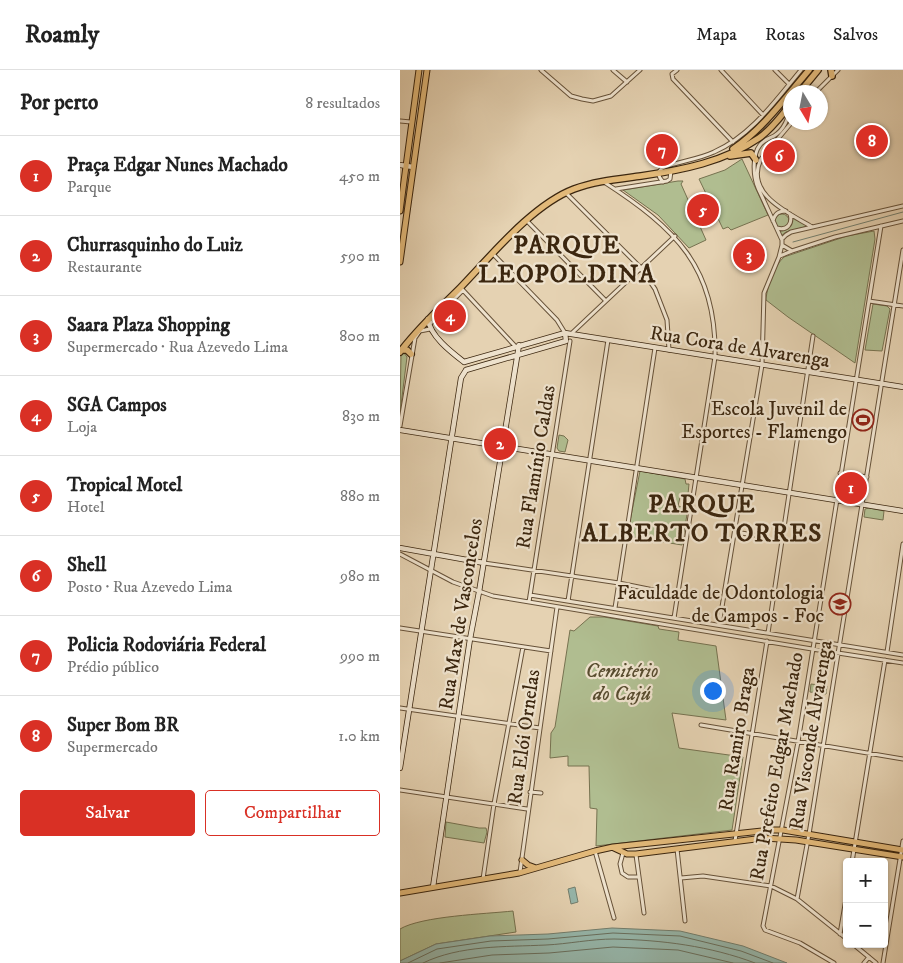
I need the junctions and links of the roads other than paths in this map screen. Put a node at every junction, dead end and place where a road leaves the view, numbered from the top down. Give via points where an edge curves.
1 (419, 70) edge
2 (427, 70) edge
3 (541, 70) edge
4 (613, 70) edge
5 (640, 70) edge
6 (677, 70) edge
7 (721, 70) edge
8 (776, 70) edge
9 (818, 70) edge
10 (838, 70) edge
11 (806, 71) edge
12 (832, 73) edge
13 (627, 82) junction
14 (789, 84) junction
15 (797, 85) edge
16 (806, 85) edge
17 (822, 85) edge
18 (783, 113) edge
19 (763, 115) junction
20 (400, 121) edge
21 (411, 122) junction
22 (783, 127) edge
23 (785, 130) edge
24 (733, 142) junction
25 (757, 150) junction
26 (768, 151) junction
27 (716, 159) junction
28 (756, 160) junction
29 (403, 165) edge
30 (413, 167) junction
31 (672, 171) junction
32 (658, 173) junction
33 (604, 182) junction
34 (663, 182) junction
35 (615, 189) junction
36 (566, 193) junction
37 (903, 206) edge
38 (400, 211) edge
39 (789, 212) junction
40 (527, 221) junction
41 (773, 221) junction
42 (903, 222) edge
43 (881, 226) junction
44 (812, 227) junction
45 (776, 228) junction
46 (675, 236) junction
47 (782, 240) junction
48 (782, 245) junction
49 (903, 250) edge
50 (792, 251) junction
51 (492, 253) junction
52 (779, 257) junction
53 (400, 262) edge
54 (640, 267) junction
55 (462, 288) junction
56 (605, 300) junction
57 (869, 300) junction
58 (894, 305) junction
59 (903, 306) edge
60 (429, 324) junction
61 (565, 333) junction
62 (572, 333) junction
63 (579, 335) junction
64 (813, 336) dead end
65 (608, 340) junction
66 (568, 341) junction
67 (517, 345) junction
68 (655, 348) junction
69 (669, 350) junction
70 (401, 351) edge
71 (411, 354) junction
72 (517, 354) junction
73 (715, 357) junction
74 (464, 362) junction
75 (762, 365) junction
76 (466, 370) junction
77 (808, 372) junction
78 (856, 379) junction
79 (882, 383) junction
80 (903, 387) edge
81 (400, 426) edge
82 (400, 430) edge
83 (451, 439) junction
84 (502, 447) junction
85 (551, 455) junction
86 (590, 462) junction
87 (637, 469) junction
88 (840, 473) junction
89 (867, 477) junction
90 (696, 478) junction
91 (743, 486) junction
92 (790, 493) junction
93 (836, 500) junction
94 (863, 504) junction
95 (903, 511) edge
96 (735, 532) junction
97 (754, 536) dead end
98 (903, 544) edge
99 (400, 548) edge
100 (400, 554) edge
101 (433, 555) junction
102 (484, 563) junction
103 (431, 570) junction
104 (534, 571) junction
105 (572, 576) junction
106 (619, 583) junction
107 (479, 592) junction
108 (530, 595) junction
109 (678, 595) junction
110 (568, 601) junction
111 (529, 602) junction
112 (557, 607) junction
113 (615, 608) junction
114 (674, 618) junction
115 (719, 625) junction
116 (400, 628) edge
117 (422, 631) junction
118 (768, 633) junction
119 (470, 639) junction
120 (767, 641) junction
121 (813, 641) junction
122 (839, 645) junction
123 (523, 647) junction
124 (812, 649) junction
125 (551, 651) junction
126 (887, 652) junction
127 (837, 653) junction
128 (903, 655) edge
129 (885, 660) junction
130 (903, 662) edge
131 (400, 708) edge
132 (409, 709) junction
133 (459, 716) junction
134 (510, 724) junction
135 (701, 725) dead end
136 (540, 728) junction
137 (752, 734) junction
138 (798, 742) junction
139 (823, 745) junction
140 (870, 753) junction
141 (903, 759) edge
142 (400, 768) edge
143 (400, 790) edge
144 (530, 792) junction
145 (542, 793) dead end
146 (447, 797) junction
147 (494, 804) junction
148 (527, 808) junction
149 (783, 830) junction
150 (736, 832) junction
151 (809, 834) junction
152 (780, 838) junction
153 (735, 841) junction
154 (903, 841) edge
155 (808, 842) junction
156 (855, 842) junction
157 (659, 843) junction
158 (638, 845) junction
159 (613, 847) junction
160 (677, 848) junction
161 (854, 849) junction
162 (902, 850) edge
163 (594, 851) junction
164 (648, 852) junction
165 (625, 854) junction
166 (636, 854) junction
167 (902, 857) edge
168 (853, 858) edge
169 (522, 860) junction
170 (536, 869) junction
171 (520, 873) junction
172 (639, 877) junction
173 (681, 878) junction
174 (483, 880) junction
175 (771, 886) junction
176 (433, 887) junction
177 (400, 892) edge
178 (797, 899) junction
179 (845, 903) edge
180 (644, 913) dead end
181 (614, 918) dead end
182 (686, 921) dead end
183 (840, 934) junction
184 (843, 936) edge
185 (858, 948) edge
186 (869, 957) junction
187 (834, 963) edge
188 (864, 963) edge
189 (876, 963) edge
190 (883, 963) edge

1 - 21 main road
2 - 30 main road
3 - 13 street via 571,96 582,99 611,96
4 - 13 street
5 - 13 street
6 - 24 street via 672,76
7 - 19 street
8 - 14 street
9 - 16 highway
10 - 12 street
11 - 14 street
11 - 15 highway
11 - 27 highway via 747,138
12 - 17 street
14 - 19 street
18 - 27 highway via 760,138
19 - 24 street
20 - 21 street
21 - 29 main road
22 - 25 street
23 - 26 street
24 - 32 street via 702,157 664,167
25 - 26 street via 760,154
25 - 28 street
26 - 39 street via 758,165 759,183 768,198
27 - 28 highway via 750,153
27 - 31 highway
28 - 41 street via 755,181
29 - 30 main road
29 - 38 main road
30 - 53 main road
31 - 32 highway
31 - 34 street via 670,179
32 - 33 highway
32 - 34 street
33 - 35 street
33 - 36 highway
34 - 35 street
35 - 46 street
36 - 40 highway
36 - 54 street
37 - 44 street
39 - 41 street via 778,213
39 - 44 street
39 - 45 street via 789,226
40 - 51 highway
40 - 56 street
41 - 45 street
42 - 43 street
43 - 50 street
43 - 57 street, Rua Prefeito Edgar Machado
44 - 47 street via 791,232
45 - 47 street
46 - 54 street
46 - 73 street via 694,263 707,290 714,322
47 - 48 street
48 - 50 street
48 - 52 street
49 - 58 street, Rua Visconde Alvarenga
50 - 52 street
51 - 55 highway
51 - 61 street via 557,320
52 - 75 street via 764,294
54 - 56 street
54 - 69 street via 662,303
55 - 60 highway
55 - 67 street
56 - 62 street
57 - 58 street
57 - 78 street, Rua Prefeito Edgar Machado
58 - 59 street
58 - 79 street, Rua Visconde Alvarenga
60 - 70 highway
60 - 71 street via 416,334
60 - 74 main road
61 - 62 main road, Rua Cora de Alvarenga
61 - 66 main road
61 - 67 main road, Rua Cora de Alvarenga
62 - 63 main road, Rua Cora de Alvarenga
63 - 65 main road, Rua Cora de Alvarenga
63 - 66 street
64 - 77 street
65 - 68 main road, Rua Cora de Alvarenga
65 - 86 street
66 - 72 main road
66 - 85 street, Rua Flamínio Caldas
67 - 72 main road, Rua Max de Vasconcelos
67 - 74 main road, Rua Cora de Alvarenga
68 - 69 main road, Rua Cora de Alvarenga
68 - 87 street
69 - 73 main road, Rua Cora de Alvarenga
70 - 71 highway via 407,350
71 - 81 street
72 - 76 main road
72 - 84 main road, Rua Max de Vasconcelos
73 - 75 main road, Rua Cora de Alvarenga
73 - 90 street
74 - 76 main road
75 - 77 main road, Rua Cora de Alvarenga
75 - 91 street
76 - 83 main road via 460,378
77 - 78 main road, Rua Cora de Alvarenga
77 - 92 street
78 - 79 main road, Rua Cora de Alvarenga
78 - 88 street, Rua Prefeito Edgar Machado
79 - 80 main road, Rua Cora de Alvarenga
79 - 89 street, Rua Visconde Alvarenga
82 - 83 main road
83 - 84 main road
83 - 101 main road
84 - 85 main road
84 - 102 main road, Rua Max de Vasconcelos
85 - 86 main road
85 - 104 street, Rua Flamínio Caldas
86 - 87 main road
86 - 105 street
87 - 90 main road
87 - 106 street
88 - 89 street
88 - 93 street, Rua Prefeito Edgar Machado
89 - 94 street, Rua Visconde Alvarenga
90 - 91 main road
90 - 109 street
91 - 92 main road
91 - 96 street
92 - 93 main road
92 - 118 street
93 - 94 main road
93 - 121 street, Rua Prefeito Edgar Machado
94 - 95 main road
94 - 122 street, Rua Visconde Alvarenga
96 - 97 street
96 - 115 street
98 - 126 street
99 - 101 main road
100 - 103 street
101 - 102 main road
101 - 103 main road
102 - 104 street
102 - 107 main road, Rua Max de Vasconcelos
103 - 107 street
103 - 117 main road
104 - 105 street
104 - 108 street, Rua Flamínio Caldas
105 - 106 street
105 - 110 street
106 - 109 street
106 - 113 street
107 - 111 street
107 - 119 main road, Rua Max de Vasconcelos
108 - 110 street
108 - 111 street, Rua Flamínio Caldas
109 - 114 street
110 - 113 street
111 - 112 street
112 - 120 street
112 - 125 street, Rua Elói Ornelas
113 - 114 street
114 - 115 street
115 - 118 street
116 - 117 street
117 - 119 street
117 - 132 main road
118 - 121 street
119 - 123 street
119 - 133 main road, Rua Max de Vasconcelos
120 - 124 street
120 - 137 street, Rua Ramiro Braga
121 - 122 street
121 - 124 street, Rua Prefeito Edgar Machado
122 - 126 street
122 - 127 street, Rua Visconde Alvarenga
123 - 125 street
123 - 134 street
124 - 127 street
124 - 138 street, Rua Prefeito Edgar Machado
125 - 136 street, Rua Elói Ornelas
126 - 128 street
127 - 129 street
127 - 139 street, Rua Visconde Alvarenga
129 - 130 street
129 - 140 street
131 - 132 street
132 - 133 street
132 - 142 main road
133 - 134 street
133 - 146 main road, Rua Max de Vasconcelos
134 - 136 street
134 - 147 street
135 - 137 street
136 - 144 street, Rua Elói Ornelas
137 - 138 street
137 - 150 street, Rua Ramiro Braga
138 - 139 street
138 - 149 street, Rua Prefeito Edgar Machado
139 - 140 street
139 - 151 street, Rua Visconde Alvarenga
140 - 141 street
140 - 156 street
143 - 146 street
144 - 145 street
144 - 148 street, Rua Elói Ornelas
146 - 147 street
146 - 176 main road, Rua Max de Vasconcelos
147 - 148 street
147 - 174 street
148 - 169 street, Rua Elói Ornelas
149 - 150 main road
149 - 151 main road
149 - 152 street, Rua Prefeito Edgar Machado
150 - 153 street, Rua Ramiro Braga
150 - 157 main road
151 - 155 street, Rua Visconde Alvarenga
151 - 156 main road
152 - 153 main road
152 - 155 main road
152 - 175 street, Rua Prefeito Edgar Machado
153 - 160 main road
154 - 162 street
155 - 161 main road
155 - 178 street, Rua Visconde Alvarenga
156 - 161 street
156 - 162 main road
157 - 158 main road
157 - 164 main road via 659,847
158 - 159 main road
158 - 165 main road
159 - 163 main road
159 - 165 main road
160 - 164 main road
160 - 173 street
161 - 167 main road
161 - 168 street
162 - 167 street
163 - 170 main road
163 - 181 street
164 - 166 main road
165 - 166 main road
165 - 172 street via 620,864 622,873 628,877
166 - 172 street
167 - 190 street
169 - 170 main road
169 - 171 street, Rua Elói Ornelas
170 - 171 main road
171 - 174 main road
172 - 180 street
173 - 175 street via 703,876
173 - 182 street
174 - 176 main road
175 - 178 street
175 - 187 street, Rua Prefeito Edgar Machado via 765,930 800,943
176 - 177 main road
178 - 183 street
179 - 183 street
183 - 184 street
185 - 186 street
186 - 188 street
186 - 189 street

